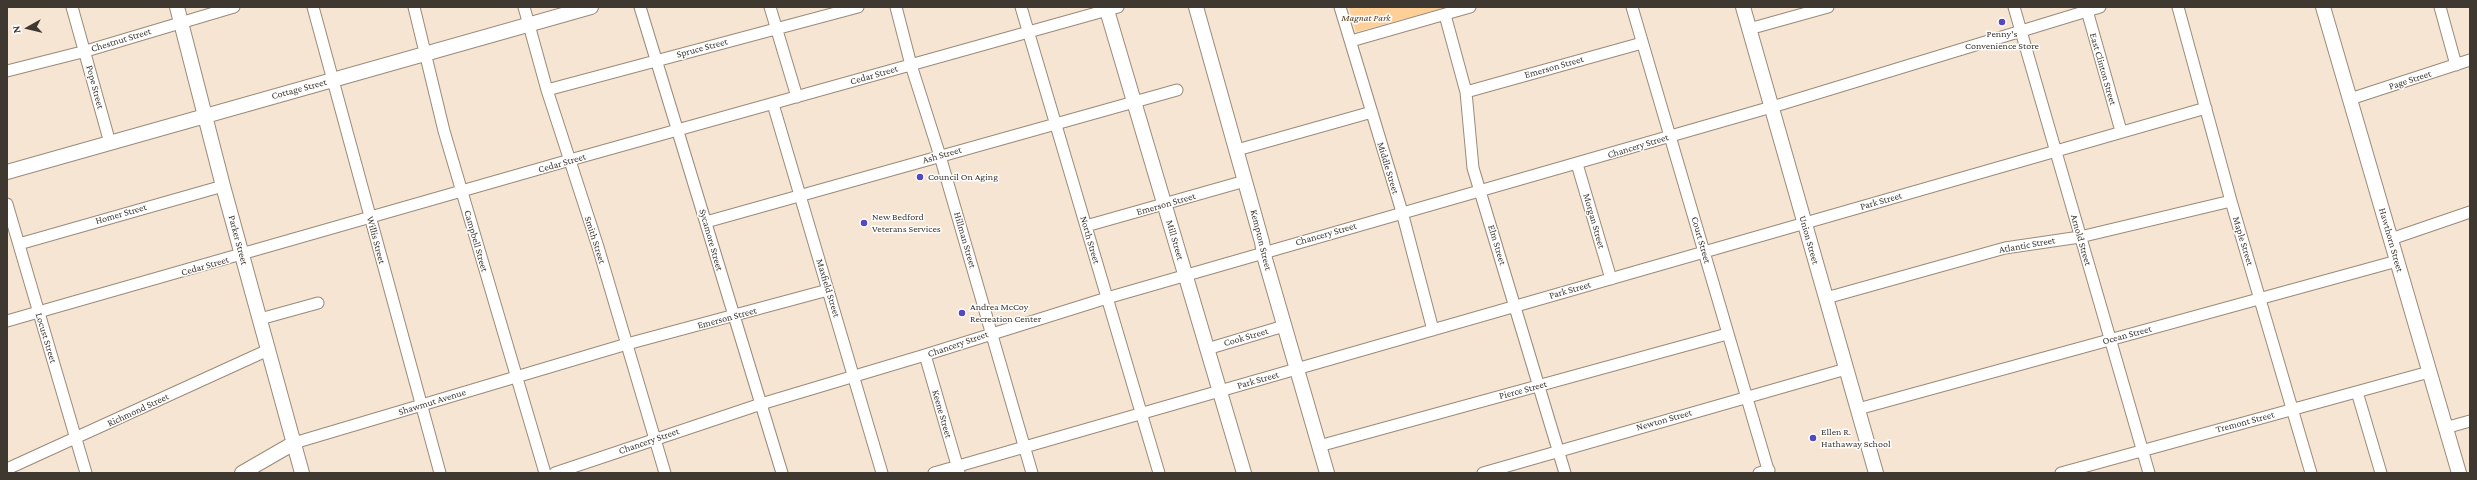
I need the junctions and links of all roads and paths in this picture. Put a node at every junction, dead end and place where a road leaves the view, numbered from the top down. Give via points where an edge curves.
1 (72, 7) edge
2 (177, 7) edge
3 (234, 7) edge
4 (312, 7) edge
5 (414, 7) edge
6 (524, 7) edge
7 (591, 7) edge
8 (640, 7) edge
9 (770, 7) edge
10 (858, 7) edge
11 (896, 7) edge
12 (1021, 7) edge
13 (1196, 7) edge
14 (1340, 7) edge
15 (1470, 7) edge
16 (1632, 7) edge
17 (1743, 7) edge
18 (1828, 7) edge
19 (2014, 7) edge
20 (2100, 7) edge
21 (2178, 7) edge
22 (2323, 7) edge
23 (2440, 7) edge
24 (1111, 8) edge
25 (2086, 9) edge
26 (1445, 15) junction
27 (181, 22) junction
28 (529, 25) junction
29 (777, 28) junction
30 (1749, 29) junction
31 (2021, 31) junction
32 (1029, 32) junction
33 (1350, 41) junction
34 (1642, 43) junction
35 (86, 51) junction
36 (426, 53) junction
37 (658, 60) junction
38 (2470, 60) edge
39 (911, 65) junction
40 (2456, 65) junction
41 (7, 71) edge
42 (333, 79) junction
43 (547, 90) junction
44 (1177, 90) dead end
45 (1466, 92) junction
46 (797, 98) junction
47 (2350, 99) junction
48 (1134, 102) junction
49 (773, 104) junction
50 (1770, 108) junction
51 (2206, 108) junction
52 (1372, 112) junction
53 (205, 115) junction
54 (1055, 123) junction
55 (678, 131) junction
56 (2121, 132) junction
57 (1670, 136) junction
58 (110, 143) junction
59 (1237, 150) junction
60 (2055, 150) junction
61 (940, 156) junction
62 (570, 160) junction
63 (1577, 164) junction
64 (7, 172) edge
65 (1245, 181) junction
66 (223, 186) junction
67 (461, 191) junction
68 (1480, 191) junction
69 (801, 196) junction
70 (2231, 201) junction
71 (7, 204) edge
72 (1164, 204) junction
73 (1402, 212) junction
74 (2470, 212) edge
75 (371, 218) junction
76 (706, 222) junction
77 (1804, 224) junction
78 (1086, 226) junction
79 (2080, 237) junction
80 (2390, 238) junction
81 (19, 244) junction
82 (1264, 251) junction
83 (1704, 252) junction
84 (242, 255) junction
85 (2397, 261) junction
86 (1185, 275) junction
87 (1610, 279) junction
88 (828, 290) junction
89 (1107, 298) junction
90 (1826, 298) junction
91 (2260, 298) junction
92 (318, 303) dead end
93 (1516, 306) junction
94 (39, 313) junction
95 (733, 316) junction
96 (260, 319) junction
97 (7, 321) edge
98 (1284, 326) junction
99 (1432, 330) junction
100 (992, 333) junction
101 (1727, 334) junction
102 (2110, 340) junction
103 (627, 344) junction
104 (1207, 349) junction
105 (268, 350) junction
106 (925, 355) junction
107 (1296, 368) junction
108 (1846, 369) junction
109 (2429, 372) junction
110 (854, 375) junction
111 (515, 377) junction
112 (1539, 385) junction
113 (1220, 391) junction
114 (2357, 392) junction
115 (1747, 396) junction
116 (761, 404) junction
117 (421, 405) junction
118 (1858, 409) junction
119 (2292, 409) junction
120 (1141, 414) junction
121 (2470, 420) edge
122 (2445, 428) junction
123 (76, 439) junction
124 (655, 440) junction
125 (294, 443) junction
126 (1319, 446) junction
127 (1025, 447) junction
128 (1558, 451) junction
129 (2142, 451) junction
130 (7, 469) edge
131 (958, 470) edge
132 (1766, 472) edge
133 (86, 473) edge
134 (242, 473) edge
135 (302, 473) edge
136 (440, 473) edge
137 (545, 473) edge
138 (555, 473) edge
139 (665, 473) edge
140 (782, 473) edge
141 (882, 473) edge
142 (934, 473) edge
143 (1032, 473) edge
144 (1159, 473) edge
145 (1244, 473) edge
146 (1327, 473) edge
147 (1483, 473) edge
148 (1565, 473) edge
149 (1876, 473) edge
150 (2061, 473) edge
151 (2149, 473) edge
152 (2311, 473) edge
153 (2381, 473) edge
154 (2459, 473) edge

1 - 35 street, Pope Street
2 - 27 main road, Parker Street
3 - 27 street, Chestnut Street
4 - 42 street, Willis Street
5 - 36 street, Campbell Street
6 - 28 street, Smith Street
7 - 28 main road, Cottage Street
8 - 37 street, Sycamore Street
9 - 29 street
10 - 29 street, Spruce Street
11 - 39 street, Hillman Street
12 - 32 street, North Street
13 - 59 main road, Kempton Street
14 - 33 street, Middle Street
15 - 26 street
16 - 34 street, Court Street
17 - 30 main road, Union Street
18 - 30 street
19 - 31 street, Arnold Street
20 - 25 street, Chancery Street
21 - 51 street, Maple Street
22 - 47 main road, Hawthorn Street
23 - 40 street
24 - 32 street, Cedar Street
24 - 48 main road, Mill Street
25 - 31 street, Chancery Street
25 - 56 street, East Clinton Street
26 - 33 street
26 - 45 street, Elm Street
27 - 35 street, Chestnut Street
27 - 53 main road, Parker Street
28 - 36 main road, Cottage Street
28 - 43 street, Smith Street
29 - 37 street, Spruce Street
29 - 46 street
30 - 50 main road, Union Street
31 - 50 street, Chancery Street
31 - 60 street, Arnold Street
32 - 39 street, Cedar Street
32 - 54 street, North Street
33 - 52 street, Middle Street
34 - 45 street, Emerson Street
34 - 57 street, Court Street
35 - 41 street, Chestnut Street
35 - 58 street, Pope Street
36 - 42 main road, Cottage Street
36 - 67 street, Campbell Street
37 - 43 street, Spruce Street
37 - 55 street, Sycamore Street
38 - 40 street, Page Street
39 - 46 street, Cedar Street
39 - 61 street, Hillman Street
40 - 47 street, Page Street
42 - 53 main road, Cottage Street
42 - 75 street, Willis Street
43 - 62 street, Smith Street
44 - 48 street, Ash Street
45 - 68 street, Elm Street via 1470,154
46 - 49 street, Cedar Street
47 - 80 main road, Hawthorn Street
48 - 54 street, Ash Street
48 - 72 main road, Mill Street
49 - 55 street, Cedar Street
49 - 69 street, Maxfield Street
50 - 57 street, Chancery Street
50 - 77 main road, Union Street
51 - 56 street, Park Street
51 - 70 street, Maple Street
52 - 59 street
52 - 73 street, Middle Street
53 - 58 main road, Cottage Street
53 - 66 main road, Parker Street
54 - 61 street, Ash Street
54 - 78 street, North Street
55 - 62 street, Cedar Street
55 - 76 street, Sycamore Street
56 - 60 street, Park Street
57 - 63 street, Chancery Street
57 - 83 street, Court Street
58 - 64 main road, Cottage Street
59 - 65 main road, Kempton Street
60 - 77 street, Park Street
60 - 79 street, Arnold Street
61 - 69 street, Ash Street
61 - 100 street, Hillman Street
62 - 67 street, Cedar Street
62 - 103 street, Smith Street
63 - 68 street, Chancery Street
63 - 87 street, Morgan Street
65 - 72 street, Emerson Street
65 - 82 main road, Kempton Street
66 - 81 street, Homer Street
66 - 84 main road, Parker Street
67 - 75 street, Cedar Street
67 - 111 street, Campbell Street
68 - 73 street, Chancery Street
68 - 93 street, Elm Street
69 - 76 street, Ash Street
69 - 88 street, Maxfield Street
70 - 79 street, Atlantic Street
70 - 91 street, Maple Street
71 - 81 street, Locust Street
72 - 78 street, Emerson Street
72 - 86 main road, Mill Street
73 - 82 street, Chancery Street
73 - 99 street, Middle Street
74 - 80 street
75 - 84 street, Cedar Street
75 - 117 street, Willis Street
76 - 95 street, Sycamore Street
77 - 83 street, Park Street
77 - 90 main road, Union Street
78 - 89 street, North Street
79 - 90 street, Atlantic Street via 2006,248
79 - 102 street, Arnold Street
80 - 85 main road, Hawthorn Street
81 - 94 street, Locust Street
82 - 86 street, Chancery Street
82 - 98 main road, Kempton Street
83 - 87 street, Park Street
83 - 101 street, Court Street
84 - 94 street, Cedar Street
84 - 96 main road, Parker Street
85 - 91 street, Ocean Street
85 - 109 main road, Hawthorn Street
86 - 89 street, Chancery Street
86 - 104 main road, Mill Street
87 - 93 street, Park Street
88 - 95 street, Emerson Street
88 - 110 street, Maxfield Street
89 - 100 street, Chancery Street
89 - 120 street, North Street
90 - 108 main road, Union Street
91 - 102 street, Ocean Street
91 - 119 street, Maple Street
92 - 96 street
93 - 99 street, Park Street
93 - 112 street, Elm Street
94 - 97 street, Cedar Street
94 - 123 street, Locust Street
95 - 103 street, Emerson Street
95 - 116 street, Sycamore Street
96 - 105 main road, Parker Street
98 - 104 street, Cook Street
98 - 107 main road, Kempton Street
99 - 107 street, Park Street
100 - 106 street, Chancery Street
100 - 127 street, Hillman Street
101 - 112 street, Pierce Street
101 - 115 street, Court Street
102 - 118 street, Ocean Street
102 - 129 street, Arnold Street
103 - 111 street, Shawmut Avenue
103 - 124 street, Smith Street
104 - 113 main road, Mill Street
105 - 123 street, Richmond Street
105 - 125 main road, Parker Street
106 - 110 street, Chancery Street
106 - 131 street, Keene Street
107 - 113 street, Park Street
107 - 126 main road, Kempton Street
108 - 115 street, Newton Street
108 - 118 main road, Union Street
109 - 114 street, Tremont Street
109 - 122 main road, Hawthorn Street
110 - 116 street, Chancery Street
110 - 141 street, Maxfield Street
111 - 117 street, Shawmut Avenue
111 - 137 street, Campbell Street
112 - 126 street, Pierce Street
112 - 128 street, Elm Street
113 - 120 street, Park Street
113 - 145 main road, Mill Street
114 - 119 street, Tremont Street
114 - 153 street
115 - 128 street, Newton Street
115 - 132 street, Court Street
116 - 124 street, Chancery Street
116 - 140 street, Sycamore Street
117 - 125 street, Shawmut Avenue
117 - 136 street, Willis Street
118 - 149 main road, Union Street
119 - 129 street, Tremont Street
119 - 152 street, Maple Street
120 - 127 street, Park Street
120 - 144 street, North Street
121 - 122 street
122 - 154 main road, Hawthorn Street
123 - 130 street, Richmond Street
123 - 133 street, Locust Street
124 - 138 street, Chancery Street
124 - 139 street, Smith Street
125 - 134 main road, Shawmut Avenue
125 - 135 main road, Parker Street
126 - 146 main road, Kempton Street
127 - 131 street, Park Street
127 - 143 street, Hillman Street
128 - 147 street, Newton Street
128 - 148 street, Elm Street
129 - 150 street, Tremont Street
129 - 151 street, Arnold Street
131 - 142 street, Park Street

